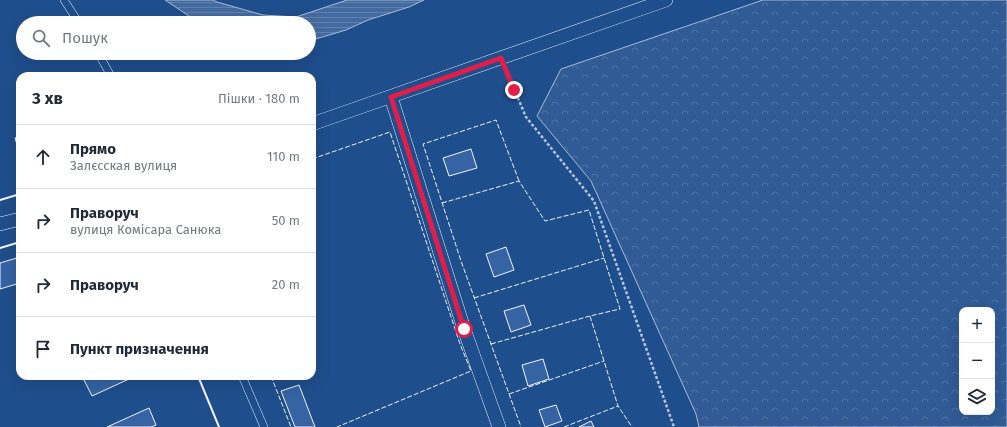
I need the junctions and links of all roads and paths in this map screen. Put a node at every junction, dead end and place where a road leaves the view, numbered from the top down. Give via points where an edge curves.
1 (64, 0) edge
2 (666, 0) edge
3 (74, 16) edge
4 (501, 58) junction
5 (102, 60) edge
6 (109, 72) edge
7 (391, 97) junction
8 (316, 123) edge
9 (16, 219) edge
10 (0, 224) edge
11 (244, 380) edge
12 (264, 427) edge
13 (499, 427) edge
14 (674, 427) edge

1 - 3 lane
2 - 4 street
4 - 7 street
4 - 14 path via 526,117 594,201
5 - 6 lane
7 - 8 street
7 - 13 street via 464,329
9 - 10 street
11 - 12 lane

